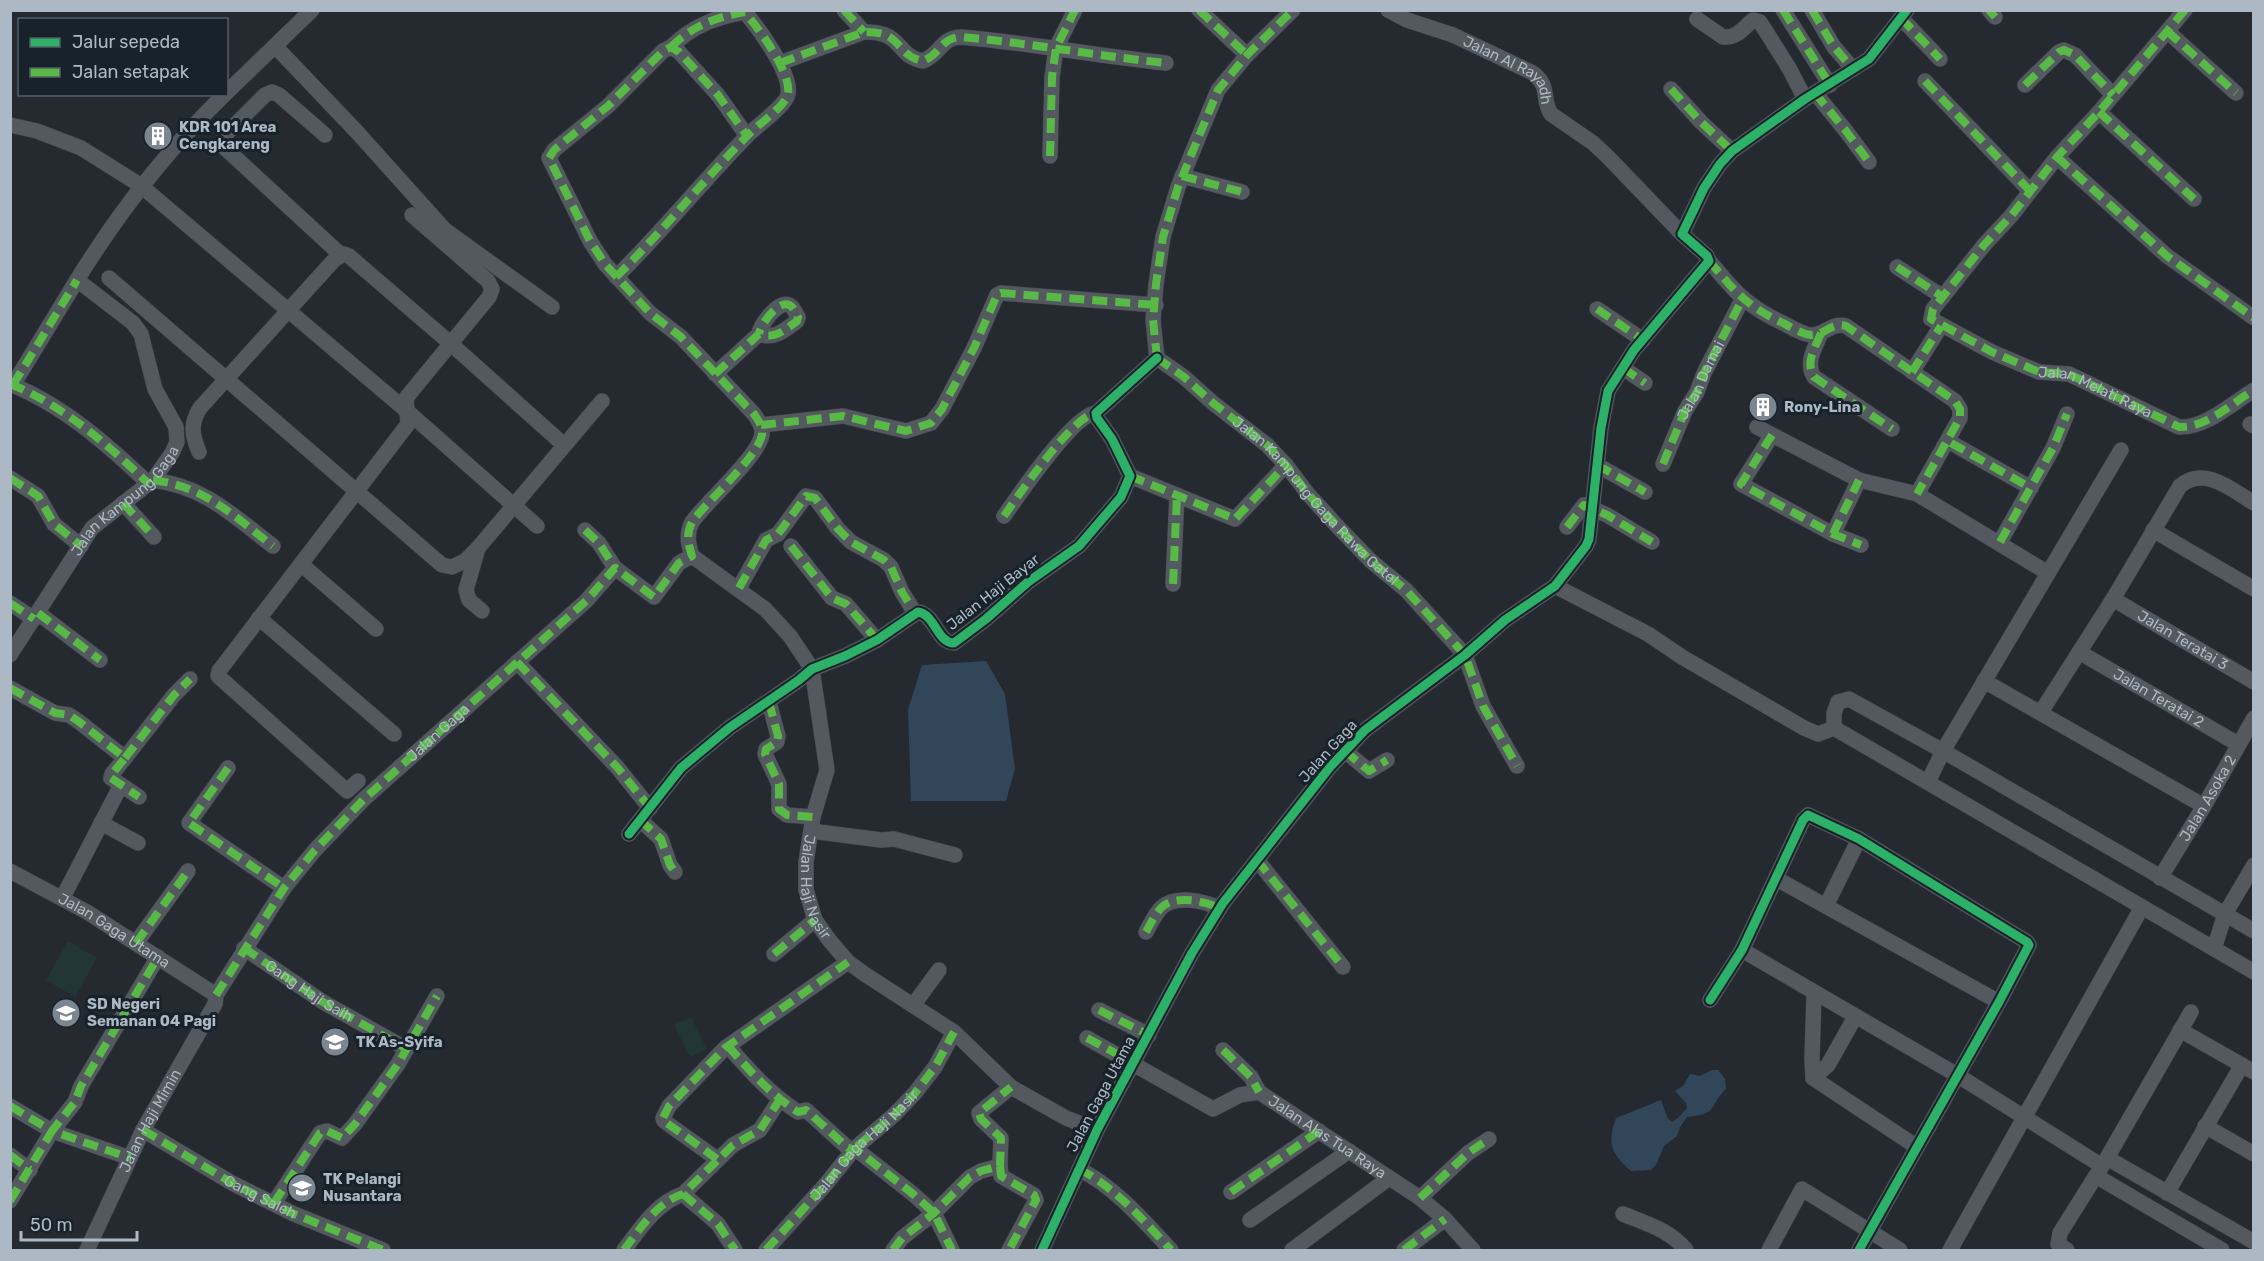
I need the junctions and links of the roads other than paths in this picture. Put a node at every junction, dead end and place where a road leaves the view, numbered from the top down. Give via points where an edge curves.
1 (312, 10) edge
2 (844, 10) edge
3 (1075, 10) edge
4 (1199, 10) edge
5 (1293, 10) edge
6 (1388, 10) edge
7 (1783, 10) edge
8 (1812, 10) edge
9 (2185, 10) edge
10 (744, 11) edge
11 (1904, 14) edge
12 (1697, 19) dead end
13 (2167, 31) junction
14 (864, 32) junction
15 (275, 46) junction
16 (671, 47) junction
17 (1056, 48) junction
18 (1247, 55) junction
19 (1940, 58) dead end
20 (780, 63) junction
21 (1166, 63) dead end
22 (1853, 69) junction
23 (1925, 81) dead end
24 (1830, 85) junction
25 (2025, 85) dead end
26 (1671, 89) dead end
27 (228, 92) edge
28 (2236, 93) dead end
29 (2114, 95) junction
30 (224, 96) edge
31 (1810, 96) junction
32 (2099, 112) junction
33 (10, 125) edge
34 (324, 135) dead end
35 (747, 136) junction
36 (1732, 152) junction
37 (1050, 156) dead end
38 (2057, 157) junction
39 (1869, 162) dead end
40 (1182, 176) junction
41 (140, 185) junction
42 (2030, 191) junction
43 (1242, 192) dead end
44 (2194, 199) dead end
45 (412, 215) dead end
46 (1682, 234) junction
47 (341, 255) junction
48 (1709, 261) junction
49 (1897, 267) dead end
50 (616, 277) junction
51 (109, 278) dead end
52 (77, 280) junction
53 (1943, 297) junction
54 (1743, 298) junction
55 (1156, 305) junction
56 (552, 306) dead end
57 (1597, 309) dead end
58 (288, 311) junction
59 (2253, 318) edge
60 (1937, 324) junction
61 (1821, 333) junction
62 (759, 334) dead end
63 (1643, 340) junction
64 (450, 343) junction
65 (1157, 358) junction
66 (1623, 368) junction
67 (1912, 372) junction
68 (715, 374) junction
69 (226, 379) junction
70 (1645, 383) dead end
71 (12, 385) edge
72 (2253, 390) edge
73 (602, 401) dead end
74 (407, 411) junction
75 (1096, 413) junction
76 (2067, 414) dead end
77 (761, 425) junction
78 (1757, 427) dead end
79 (1893, 429) dead end
80 (1772, 435) junction
81 (1948, 441) junction
82 (564, 445) junction
83 (2121, 450) dead end
84 (199, 452) dead end
85 (1663, 464) dead end
86 (1286, 465) junction
87 (1597, 465) junction
88 (1130, 476) junction
89 (10, 478) edge
90 (1859, 480) junction
91 (151, 482) junction
92 (2031, 488) junction
93 (357, 491) junction
94 (1645, 492) dead end
95 (1917, 494) junction
96 (1176, 495) junction
97 (123, 503) junction
98 (2253, 503) edge
99 (514, 506) junction
100 (1593, 507) junction
101 (1004, 516) dead end
102 (537, 526) dead end
103 (1567, 527) dead end
104 (585, 530) dead end
105 (2153, 530) junction
106 (1833, 534) junction
107 (154, 537) dead end
108 (1652, 542) dead end
109 (2000, 543) junction
110 (1861, 545) dead end
111 (81, 546) junction
112 (273, 546) dead end
113 (791, 546) dead end
114 (478, 548) junction
115 (692, 556) junction
116 (301, 564) junction
117 (615, 568) junction
118 (2048, 573) junction
119 (1173, 584) dead end
120 (1555, 586) junction
121 (739, 588) junction
122 (2253, 589) edge
123 (2113, 599) junction
124 (10, 603) edge
125 (482, 611) dead end
126 (915, 613) junction
127 (36, 616) junction
128 (259, 618) junction
129 (376, 629) dead end
130 (877, 640) junction
131 (2079, 652) junction
132 (10, 655) edge
133 (1465, 655) junction
134 (100, 660) dead end
135 (517, 662) junction
136 (812, 669) junction
137 (190, 679) dead end
138 (1984, 681) junction
139 (2253, 682) edge
140 (10, 688) edge
141 (769, 702) junction
142 (2041, 712) junction
143 (2253, 718) edge
144 (1834, 728) junction
145 (394, 734) dead end
146 (2238, 744) junction
147 (1345, 751) junction
148 (1943, 751) junction
149 (125, 758) junction
150 (1387, 760) dead end
151 (1517, 766) dead end
152 (228, 768) dead end
153 (1928, 782) junction
154 (121, 785) junction
155 (347, 791) dead end
156 (139, 797) dead end
157 (2204, 806) junction
158 (645, 814) junction
159 (101, 823) junction
160 (812, 824) junction
161 (629, 834) dead end
162 (1859, 839) junction
163 (138, 843) dead end
164 (955, 855) dead end
165 (1257, 860) junction
166 (2253, 864) edge
167 (10, 871) edge
168 (188, 872) dead end
169 (675, 872) dead end
170 (2160, 878) junction
171 (1777, 879) junction
172 (284, 888) junction
173 (63, 897) junction
174 (1826, 906) junction
175 (1220, 908) junction
176 (2142, 908) junction
177 (2225, 914) junction
178 (815, 920) junction
179 (2253, 931) edge
180 (1146, 932) dead end
181 (136, 943) junction
182 (244, 948) junction
183 (2214, 949) junction
184 (1742, 950) junction
185 (1192, 953) joint
186 (774, 954) dead end
187 (158, 957) junction
188 (848, 962) junction
189 (1343, 967) dead end
190 (939, 970) dead end
191 (2253, 972) edge
192 (1814, 994) junction
193 (216, 995) junction
194 (436, 996) dead end
195 (1710, 1000) dead end
196 (1999, 1002) junction
197 (914, 1004) junction
198 (1099, 1010) dead end
199 (2191, 1012) dead end
200 (1855, 1017) junction
201 (2180, 1029) junction
202 (954, 1032) junction
203 (1149, 1035) junction
204 (1087, 1038) dead end
205 (728, 1046) junction
206 (405, 1048) junction
207 (1223, 1050) dead end
208 (1134, 1063) junction
209 (2248, 1069) edge
210 (1957, 1075) junction
211 (1813, 1078) junction
212 (1011, 1087) junction
213 (1259, 1092) junction
214 (780, 1099) junction
215 (10, 1106) edge
216 (2024, 1118) junction
217 (2205, 1126) junction
218 (143, 1130) junction
219 (1097, 1130) junction
220 (52, 1131) junction
221 (1320, 1131) junction
222 (1489, 1139) dead end
223 (1917, 1147) junction
224 (854, 1149) junction
225 (1349, 1151) junction
226 (2253, 1154) edge
227 (10, 1155) edge
228 (130, 1158) junction
229 (717, 1159) junction
230 (1000, 1166) junction
231 (2102, 1167) junction
232 (1079, 1169) junction
233 (30, 1170) junction
234 (1389, 1178) junction
235 (1231, 1192) dead end
236 (2167, 1193) junction
237 (683, 1194) junction
238 (1420, 1198) junction
239 (10, 1201) edge
240 (274, 1203) junction
241 (934, 1213) junction
242 (1623, 1214) dead end
243 (1445, 1219) junction
244 (1250, 1220) dead end
245 (1870, 1232) junction
246 (2253, 1242) edge
247 (360, 1246) edge
248 (1292, 1250) edge
249 (87, 1251) edge
250 (383, 1251) edge
251 (624, 1251) edge
252 (735, 1251) edge
253 (766, 1251) edge
254 (893, 1251) edge
255 (952, 1251) edge
256 (1009, 1251) edge
257 (1042, 1251) edge
258 (1171, 1251) edge
259 (1404, 1251) edge
260 (1473, 1251) edge
261 (1686, 1251) edge
262 (1769, 1251) edge
263 (1859, 1251) edge
264 (1900, 1251) edge
265 (1950, 1251) edge
266 (2067, 1251) edge
267 (2222, 1251) edge

1 - 15 street
2 - 14 street
3 - 17 street
4 - 18 street
5 - 18 street
6 - 46 street, Jalan Al Rayadh via 1533,73 1542,80 1551,114 1593,143
7 - 24 street
8 - 22 street via 1834,47
9 - 13 street
10 - 16 street via 704,22
10 - 20 street
11 - 19 street
11 - 22 street via 1875,54
12 - 31 street via 1723,37 1734,37 1753,20 1760,22
13 - 28 street
13 - 29 street
14 - 17 street via 887,34 915,60 923,62 951,38
14 - 20 street
15 - 27 street
15 - 56 street via 445,230
16 - 35 street via 718,95
16 - 50 street via 549,158 590,241
17 - 21 street
17 - 37 street
18 - 40 street via 1218,90
20 - 35 street via 788,89 786,99
22 - 24 street
23 - 42 street
24 - 31 street
25 - 29 street via 2064,50 2075,55
26 - 36 street
29 - 32 street
30 - 41 street
31 - 36 street
31 - 39 street via 1846,131
32 - 38 street
32 - 44 street
33 - 41 street via 81,148
34 - 47 street via 272,92 225,135 222,143
35 - 50 street
36 - 46 street via 1711,175
38 - 42 street
38 - 59 street via 2167,256
40 - 43 street
40 - 55 street via 1163,237
41 - 52 street
41 - 58 street
42 - 53 street
45 - 64 street via 488,280 492,289
46 - 48 street, Jalan Al Rayadh
47 - 58 street
47 - 64 street via 349,256
48 - 54 street, Jalan Al Rayadh
48 - 63 street, Jalan Gaga
49 - 53 street
50 - 68 street
51 - 69 street
52 - 71 street
52 - 91 street, Jalan Kampung Gaga via 134,323 141,334 155,389 177,432 172,453
53 - 60 street via 1931,313 1931,320
54 - 61 street, Jalan Al Rayadh via 1801,332
54 - 85 street, Jalan Damai via 1685,411
55 - 65 street via 1153,320
55 - 77 street via 1001,293 942,409 931,423 906,431 843,416
57 - 63 street
58 - 69 street
58 - 74 street
60 - 67 street
60 - 72 street, Jalan Melati Raya via 2039,372 2069,374 2179,427 2202,422
61 - 67 street via 1839,324 1846,326
61 - 79 street via 1810,361 1809,369 1814,376
62 - 68 street
63 - 66 street, Jalan Gaga
64 - 74 street via 406,398
64 - 82 street
65 - 75 street
65 - 86 street, Jalan Kampung Gaga Rawa Gatel via 1267,445
66 - 70 street
66 - 87 street, Jalan Gaga via 1607,395
67 - 81 street via 1960,409
68 - 77 street
69 - 84 street via 193,419 192,435
69 - 93 street
71 - 91 street via 60,410
73 - 82 street
74 - 93 street via 408,424
74 - 99 street
75 - 88 street
75 - 101 street via 1086,415 1045,459
76 - 92 street
77 - 115 street via 759,443 692,522 688,531
78 - 80 street
80 - 90 street
80 - 106 street via 1741,484
81 - 92 street
81 - 95 street
82 - 99 street
83 - 118 street
86 - 96 street via 1235,519
86 - 133 street, Jalan Kampung Gaga Rawa Gatel via 1338,528 1406,590
87 - 94 street
87 - 100 street, Jalan Gaga
88 - 96 street
88 - 126 street, Jalan Haji Bayar via 1121,497 1079,546 1028,582 957,642 948,643 926,615
89 - 111 street via 38,496 54,524
90 - 95 street
90 - 106 street
91 - 97 street, Jalan Kampung Gaga
91 - 112 street via 185,486 208,496
92 - 109 street
93 - 114 street via 442,565 452,567 465,561
93 - 116 street
95 - 109 street
96 - 119 street
97 - 107 street
97 - 111 street, Jalan Kampung Gaga via 92,528
98 - 105 street via 2211,478 2197,479 2180,486
99 - 102 street
99 - 114 street
100 - 103 street via 1580,508
100 - 108 street
100 - 120 street, Jalan Gaga via 1589,540
104 - 117 street
105 - 122 street
105 - 123 street
106 - 110 street
109 - 118 street
111 - 127 street, Jalan Kampung Gaga
113 - 130 street via 832,597 846,604
114 - 125 street via 466,590 469,600
115 - 117 street via 679,563 654,597
115 - 121 street, Jalan Haji Nasir
116 - 128 street
116 - 129 street
117 - 135 street, Jalan Gaga via 586,601
118 - 138 street
120 - 133 street, Jalan Gaga via 1505,620
120 - 144 street via 1648,633 1673,652 1804,728 1818,734
121 - 126 street via 766,540 778,534 809,496 815,498 851,542 891,567
121 - 136 street, Jalan Haji Nasir via 790,636
123 - 131 street
123 - 139 street, Jalan Teratai 3
124 - 127 street
126 - 130 street
127 - 132 street, Jalan Kampung Gaga
127 - 134 street
128 - 145 street
128 - 155 street via 219,676
130 - 136 street
131 - 142 street
131 - 146 street, Jalan Teratai 2
133 - 147 street, Jalan Gaga via 1365,730
133 - 151 street via 1483,706
135 - 158 street via 617,767
135 - 172 street, Jalan Gaga via 364,799
136 - 141 street
136 - 160 street, Jalan Haji Nasir via 827,770
137 - 149 street
138 - 142 street
138 - 148 street
140 - 149 street via 55,712 69,715
141 - 158 street via 729,728 681,768
141 - 160 street via 778,736 765,754 779,784 779,809
142 - 157 street
143 - 146 street, Jalan Asoka 2
144 - 148 street via 1839,702 1849,699
144 - 153 street
146 - 157 street, Jalan Asoka 2
147 - 150 street via 1369,771
147 - 165 street, Jalan Gaga
148 - 153 street
148 - 170 street
149 - 154 street via 111,778
152 - 172 street via 189,823
153 - 176 street
154 - 156 street
154 - 159 street
157 - 170 street, Jalan Asoka 2
158 - 161 street
158 - 169 street
159 - 163 street
159 - 173 street
160 - 164 street
160 - 178 street, Jalan Haji Nasir via 806,890
162 - 171 street via 1806,815
162 - 174 street
162 - 196 street via 2027,942 2029,945
165 - 175 street, Jalan Gaga
165 - 189 street
166 - 177 street
167 - 173 street, Jalan Gaga Utama
168 - 181 street
170 - 177 street
171 - 174 street
171 - 184 street
172 - 182 street, Jalan Gaga
173 - 181 street, Jalan Gaga Utama
174 - 196 street
175 - 180 street via 1207,903 1172,901 1161,908
175 - 185 street, Jalan Gaga
176 - 183 street
176 - 216 street
177 - 179 street
177 - 183 street
178 - 186 street
178 - 188 street, Jalan Haji Nasir
181 - 187 street, Jalan Gaga Utama
182 - 193 street, Jalan Gaga
182 - 206 street, Gang Haji Saih via 323,1002
183 - 191 street
184 - 192 street
184 - 195 street
185 - 203 street, Jalan Gaga Utama
187 - 193 street, Jalan Gaga Utama
187 - 220 street via 75,1102
188 - 197 street, Jalan Haji Nasir
188 - 205 street
190 - 197 street
192 - 200 street
192 - 211 street
193 - 218 street, Jalan Haji Mimin via 215,1004
194 - 206 street
196 - 210 street
197 - 202 street, Jalan Haji Nasir
198 - 203 street
199 - 201 street
200 - 210 street
200 - 211 street via 1828,1065
201 - 209 street
201 - 231 street
202 - 212 street, Jalan Haji Nasir
202 - 224 street, Jalan Gaga Haji Nasir via 915,1093
203 - 208 street, Jalan Gaga Utama
204 - 208 street
205 - 214 street
205 - 229 street via 669,1106 663,1118
206 - 240 street via 386,1082 344,1137 320,1133
207 - 213 street via 1251,1077
208 - 213 street, Jalan Alas Tua Raya via 1213,1109 1240,1095
208 - 219 street, Jalan Gaga Utama
209 - 217 street
210 - 216 street
210 - 223 street
211 - 223 street
212 - 219 street, Jalan Haji Nasir via 1066,1118
212 - 230 street via 979,1113 1001,1138
213 - 221 street, Jalan Alas Tua Raya
214 - 224 street via 798,1112 806,1110 848,1148
214 - 229 street via 760,1130
215 - 220 street
216 - 231 street
216 - 265 street
217 - 226 street
217 - 236 street
218 - 228 street, Jalan Haji Mimin
218 - 240 street, Gang Saleh
219 - 232 street, Jalan Gaga Utama
220 - 228 street
220 - 233 street
221 - 225 street, Jalan Alas Tua Raya
221 - 235 street
222 - 238 street via 1468,1153
223 - 245 street
224 - 241 street
224 - 253 street, Jalan Gaga Haji Nasir
225 - 234 street, Jalan Alas Tua Raya
225 - 244 street
227 - 233 street
228 - 249 street, Jalan Haji Mimin
229 - 237 street
230 - 241 street via 970,1177
230 - 256 street via 1001,1176 1036,1200
231 - 236 street
231 - 266 street via 2060,1233 2058,1244
231 - 267 street
232 - 257 street, Jalan Gaga Utama
232 - 258 street via 1118,1196
233 - 239 street
234 - 238 street, Jalan Alas Tua Raya
234 - 248 street
236 - 246 street
237 - 251 street via 648,1220
237 - 252 street via 718,1224
238 - 243 street, Jalan Alas Tua Raya
240 - 247 street, Gang Saleh
241 - 254 street via 902,1238
241 - 255 street
242 - 261 street via 1667,1232
243 - 259 street
243 - 260 street, Jalan Alas Tua Raya
245 - 262 street via 1802,1189
245 - 263 street
245 - 264 street
247 - 250 street, Gang Saleh

